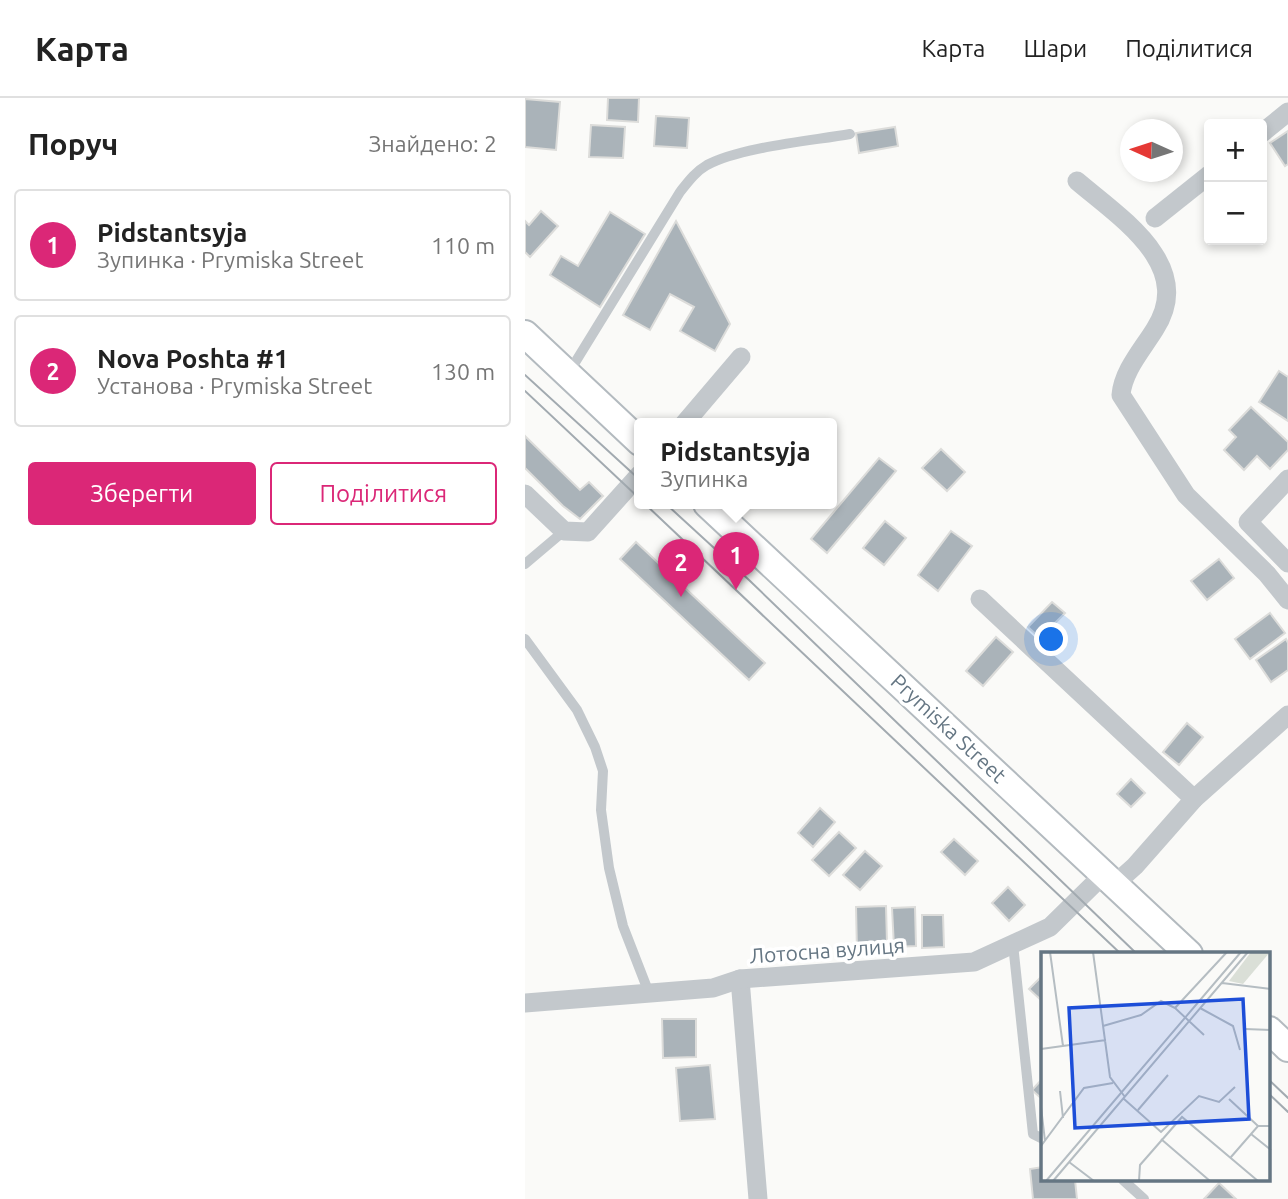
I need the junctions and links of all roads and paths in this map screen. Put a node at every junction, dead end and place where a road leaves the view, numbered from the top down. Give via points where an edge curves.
1 (1288, 112) edge
2 (1267, 129) edge
3 (850, 134) dead end
4 (1204, 179) edge
5 (1077, 181) dead end
6 (1155, 218) dead end
7 (525, 334) edge
8 (741, 357) dead end
9 (567, 375) junction
10 (689, 418) edge
11 (634, 436) edge
12 (1288, 479) edge
13 (634, 481) edge
14 (525, 494) edge
15 (712, 509) edge
16 (564, 531) junction
17 (1288, 563) edge
18 (525, 564) edge
19 (981, 599) dead end
20 (1288, 600) edge
21 (525, 639) edge
22 (1288, 715) edge
23 (1194, 799) junction
24 (1110, 878) junction
25 (1013, 944) junction
26 (1187, 952) edge
27 (740, 979) junction
28 (649, 993) junction
29 (525, 1003) edge
30 (1271, 1032) edge
31 (1288, 1048) edge
32 (1041, 1138) edge
33 (1125, 1182) edge
34 (758, 1199) edge
35 (1144, 1199) edge

1 - 2 street
3 - 9 lane via 736,155 695,173
4 - 6 street
5 - 20 street via 1143,237 1166,283 1163,316 1122,382 1121,395 1127,407 1186,495
7 - 9 street
8 - 10 street
9 - 11 street
12 - 17 street via 1248,522
13 - 16 street via 588,532
14 - 16 street
15 - 24 street, Prymiska Street
16 - 18 lane
19 - 23 street
21 - 28 lane via 577,710 595,747 603,771 601,810 609,869 623,926
22 - 23 street, Лотосна вулиця
23 - 24 street, Лотосна вулиця via 1135,866
24 - 25 street, Лотосна вулиця via 1050,927
24 - 26 street, Prymiska Street
25 - 27 street, Лотосна вулиця via 974,962
25 - 32 lane via 1033,1134
27 - 28 street, Лотосна вулиця via 713,988
27 - 34 street
28 - 29 street, Лотосна вулиця
30 - 31 street
33 - 35 lane

